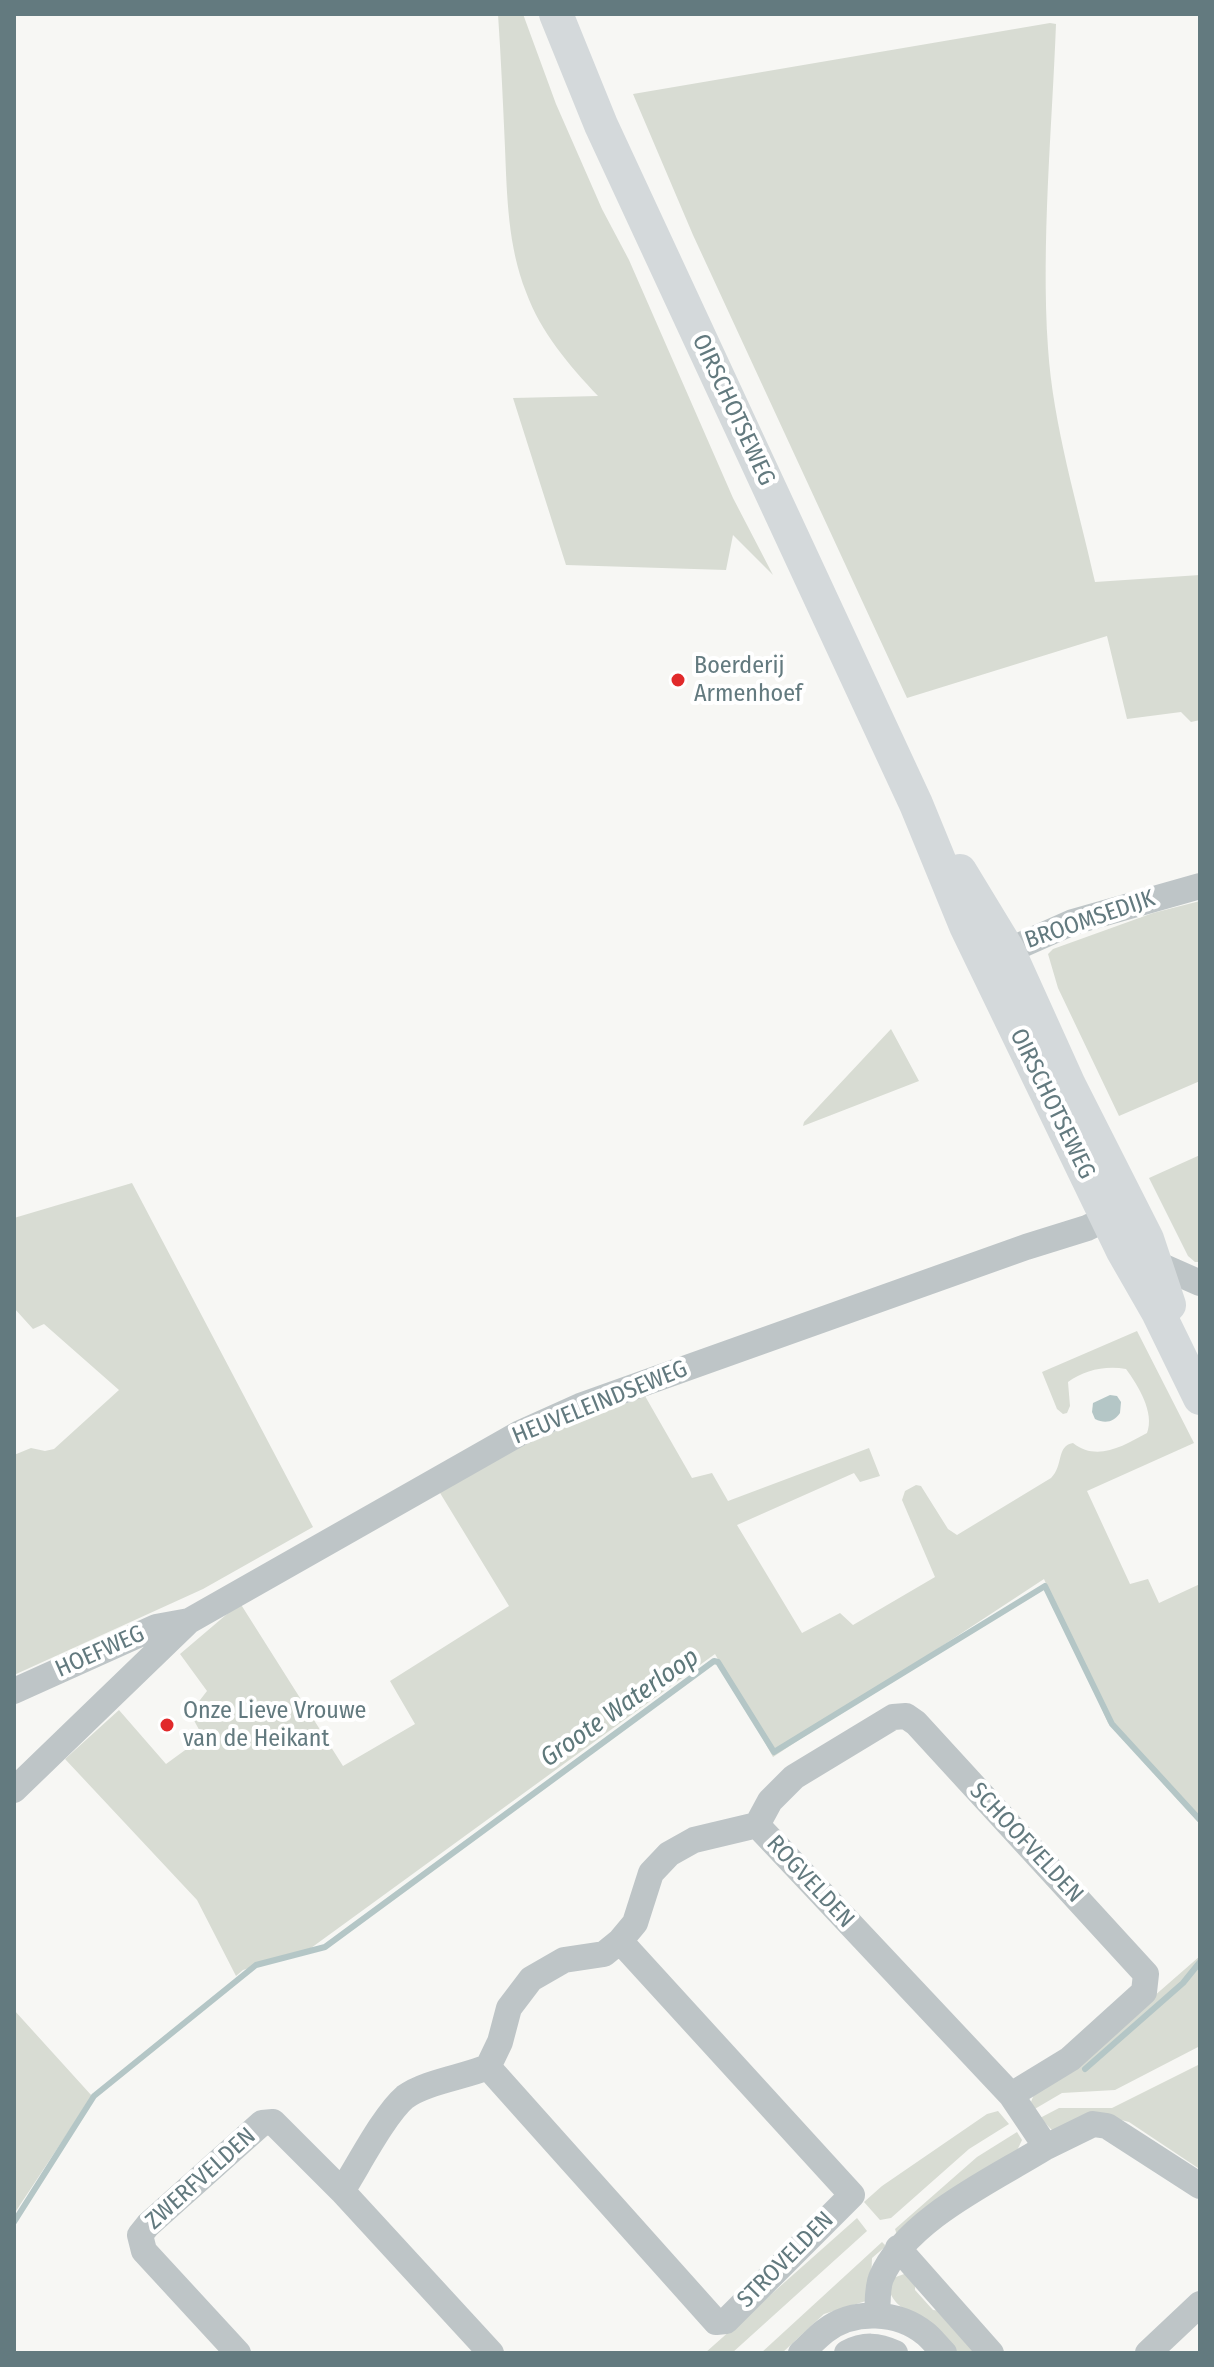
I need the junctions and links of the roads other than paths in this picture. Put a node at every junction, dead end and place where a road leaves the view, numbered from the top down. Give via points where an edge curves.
1 (556, 14) edge
2 (1200, 886) edge
3 (996, 956) junction
4 (1118, 1213) junction
5 (1157, 1264) junction
6 (1200, 1283) edge
7 (1200, 1370) edge
8 (1200, 1398) edge
9 (189, 1621) junction
10 (14, 1691) edge
11 (14, 1790) edge
12 (757, 1825) junction
13 (620, 1941) junction
14 (488, 2067) junction
15 (1011, 2095) junction
16 (1046, 2147) junction
17 (1200, 2186) edge
18 (342, 2191) junction
19 (898, 2248) junction
20 (1197, 2313) edge
21 (877, 2315) junction
22 (238, 2353) edge
23 (491, 2353) edge
24 (801, 2353) edge
25 (847, 2353) edge
26 (895, 2353) edge
27 (944, 2353) edge
28 (991, 2353) edge
29 (1148, 2353) edge

1 - 3 main road, OIRSCHOTSEWEG via 601,125 916,804
2 - 3 street, BROOMSEDIJK via 1073,922
3 - 4 main road, OIRSCHOTSEWEG
4 - 5 main road, OIRSCHOTSEWEG
4 - 8 main road, OIRSCHOTSEWEG
4 - 9 street, HEUVELEINDSEWEG via 532,1427
5 - 6 street
5 - 7 main road, OIRSCHOTSEWEG via 1169,1306
9 - 10 street, HOEFWEG via 156,1627
9 - 11 street, HEUVELEINDSEWEG
12 - 13 street, ROGVELDEN via 694,1840 669,1854 651,1873 635,1923
12 - 15 street, ROGVELDEN
12 - 15 street, SCHOOFVELDEN via 770,1801 794,1777 893,1717 906,1716 916,1723 1146,1974 1144,1992 1070,2059
13 - 14 street via 604,1954 564,1960 531,1979 509,2008
13 - 14 street, STROVELDEN via 852,2195 726,2321 716,2322
14 - 18 street via 405,2097
15 - 16 street, ROGVELDEN
16 - 17 street via 1093,2124 1107,2126
16 - 19 street via 926,2221
18 - 22 street, ZWERFVELDEN via 273,2122 262,2123 140,2235 144,2251
18 - 23 street
19 - 21 street via 880,2280
19 - 28 street
20 - 29 street
21 - 24 street via 854,2317 826,2329
21 - 27 street via 914,2327
25 - 26 street via 861,2346

